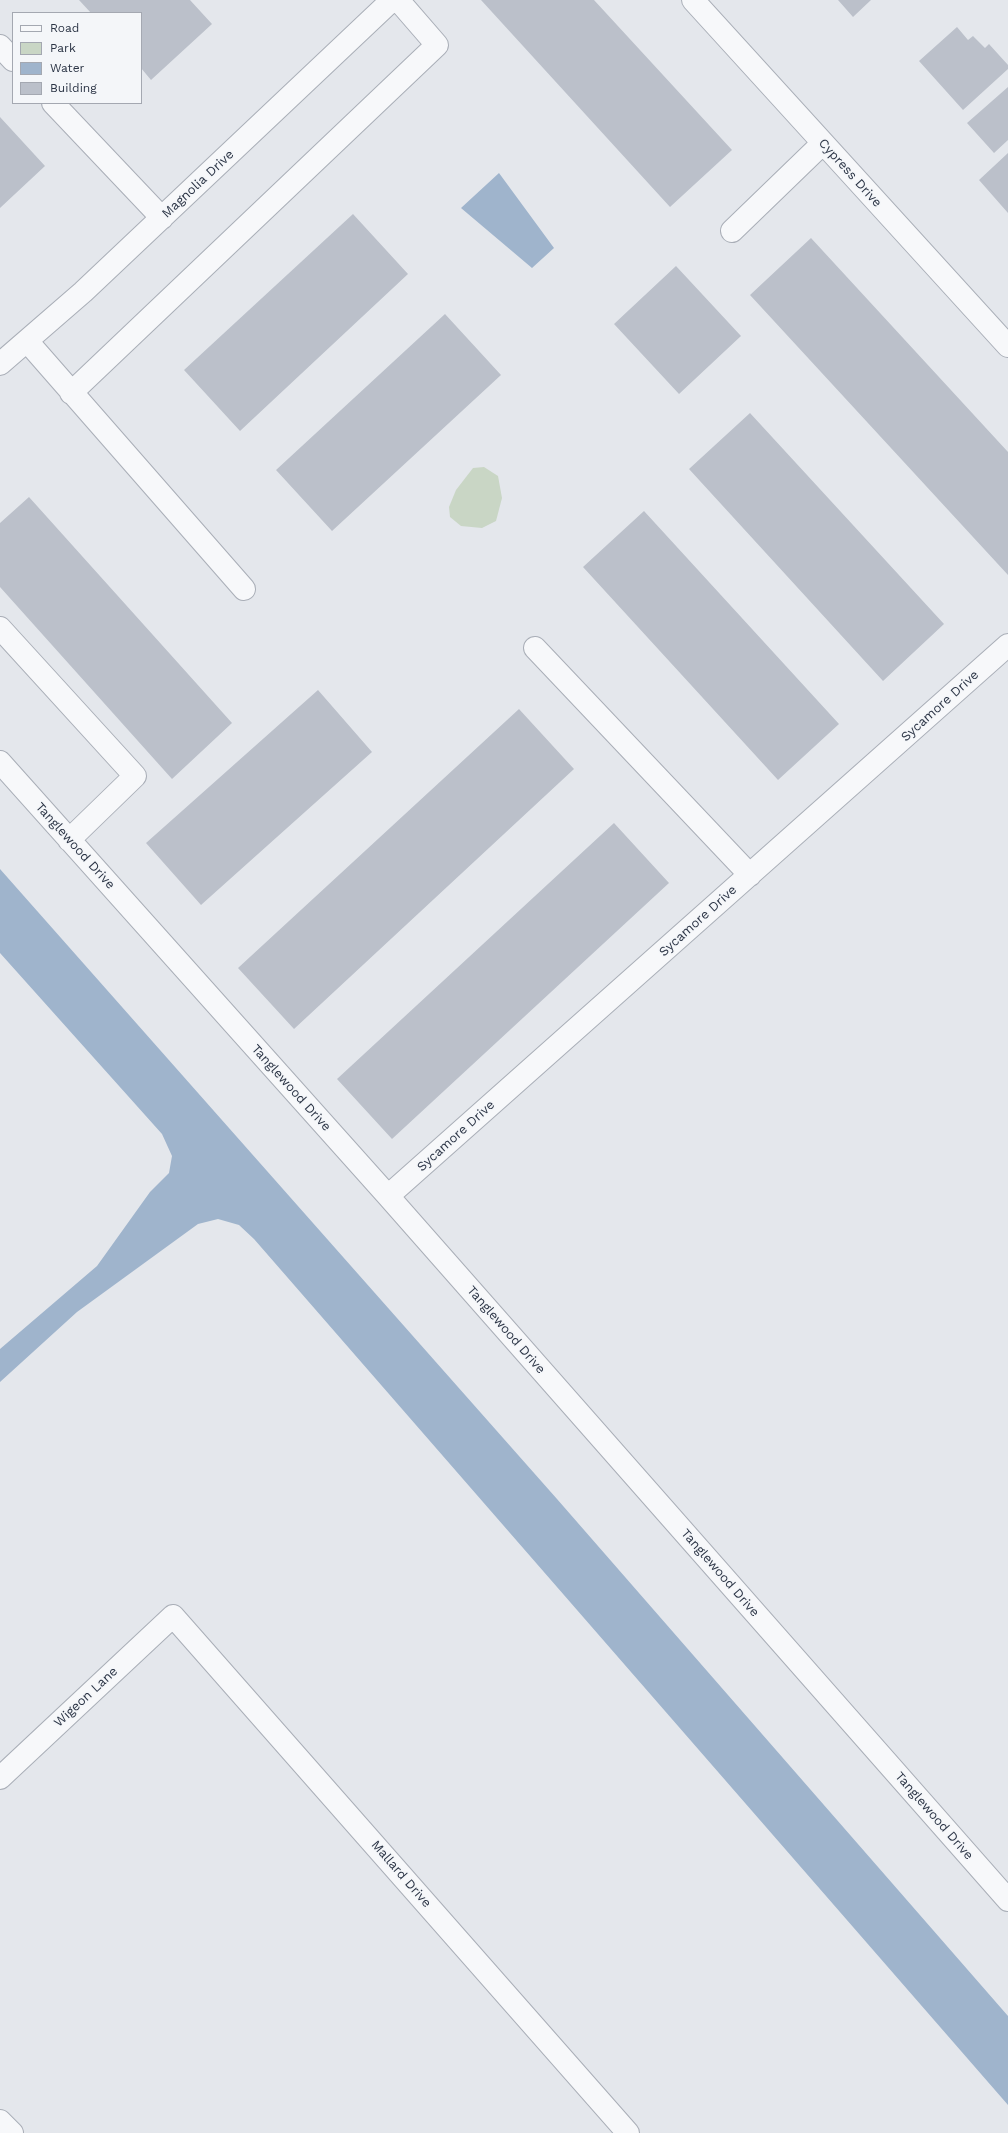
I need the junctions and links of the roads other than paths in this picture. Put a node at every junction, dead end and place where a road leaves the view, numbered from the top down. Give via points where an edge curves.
1 (392, 0) edge
2 (398, 0) edge
3 (693, 0) edge
4 (0, 46) edge
5 (12, 59) edge
6 (54, 104) edge
7 (823, 143) junction
8 (162, 218) junction
9 (732, 231) dead end
10 (27, 341) junction
11 (1008, 346) edge
12 (0, 364) edge
13 (72, 393) junction
14 (244, 589) dead end
15 (0, 628) edge
16 (1008, 645) edge
17 (535, 648) dead end
18 (0, 762) edge
19 (69, 840) junction
20 (750, 875) junction
21 (388, 1196) junction
22 (173, 1616) joint
23 (0, 1778) edge
24 (1008, 1900) edge
25 (0, 2122) edge
26 (12, 2133) edge
27 (628, 2133) edge

1 - 8 street, Magnolia Drive
2 - 13 street via 437,45
3 - 7 street, Cypress Drive
4 - 5 street
6 - 8 street
7 - 9 street
7 - 11 street, Cypress Drive
8 - 10 street, Magnolia Drive
10 - 12 street, Magnolia Drive
10 - 13 street
13 - 14 street
15 - 19 street via 135,776
16 - 20 street, Sycamore Drive
17 - 20 street
18 - 19 street, Tanglewood Drive
19 - 21 street, Tanglewood Drive
20 - 21 street, Sycamore Drive
21 - 24 street, Tanglewood Drive
22 - 23 street, Wigeon Lane
22 - 27 street, Mallard Drive
25 - 26 street

